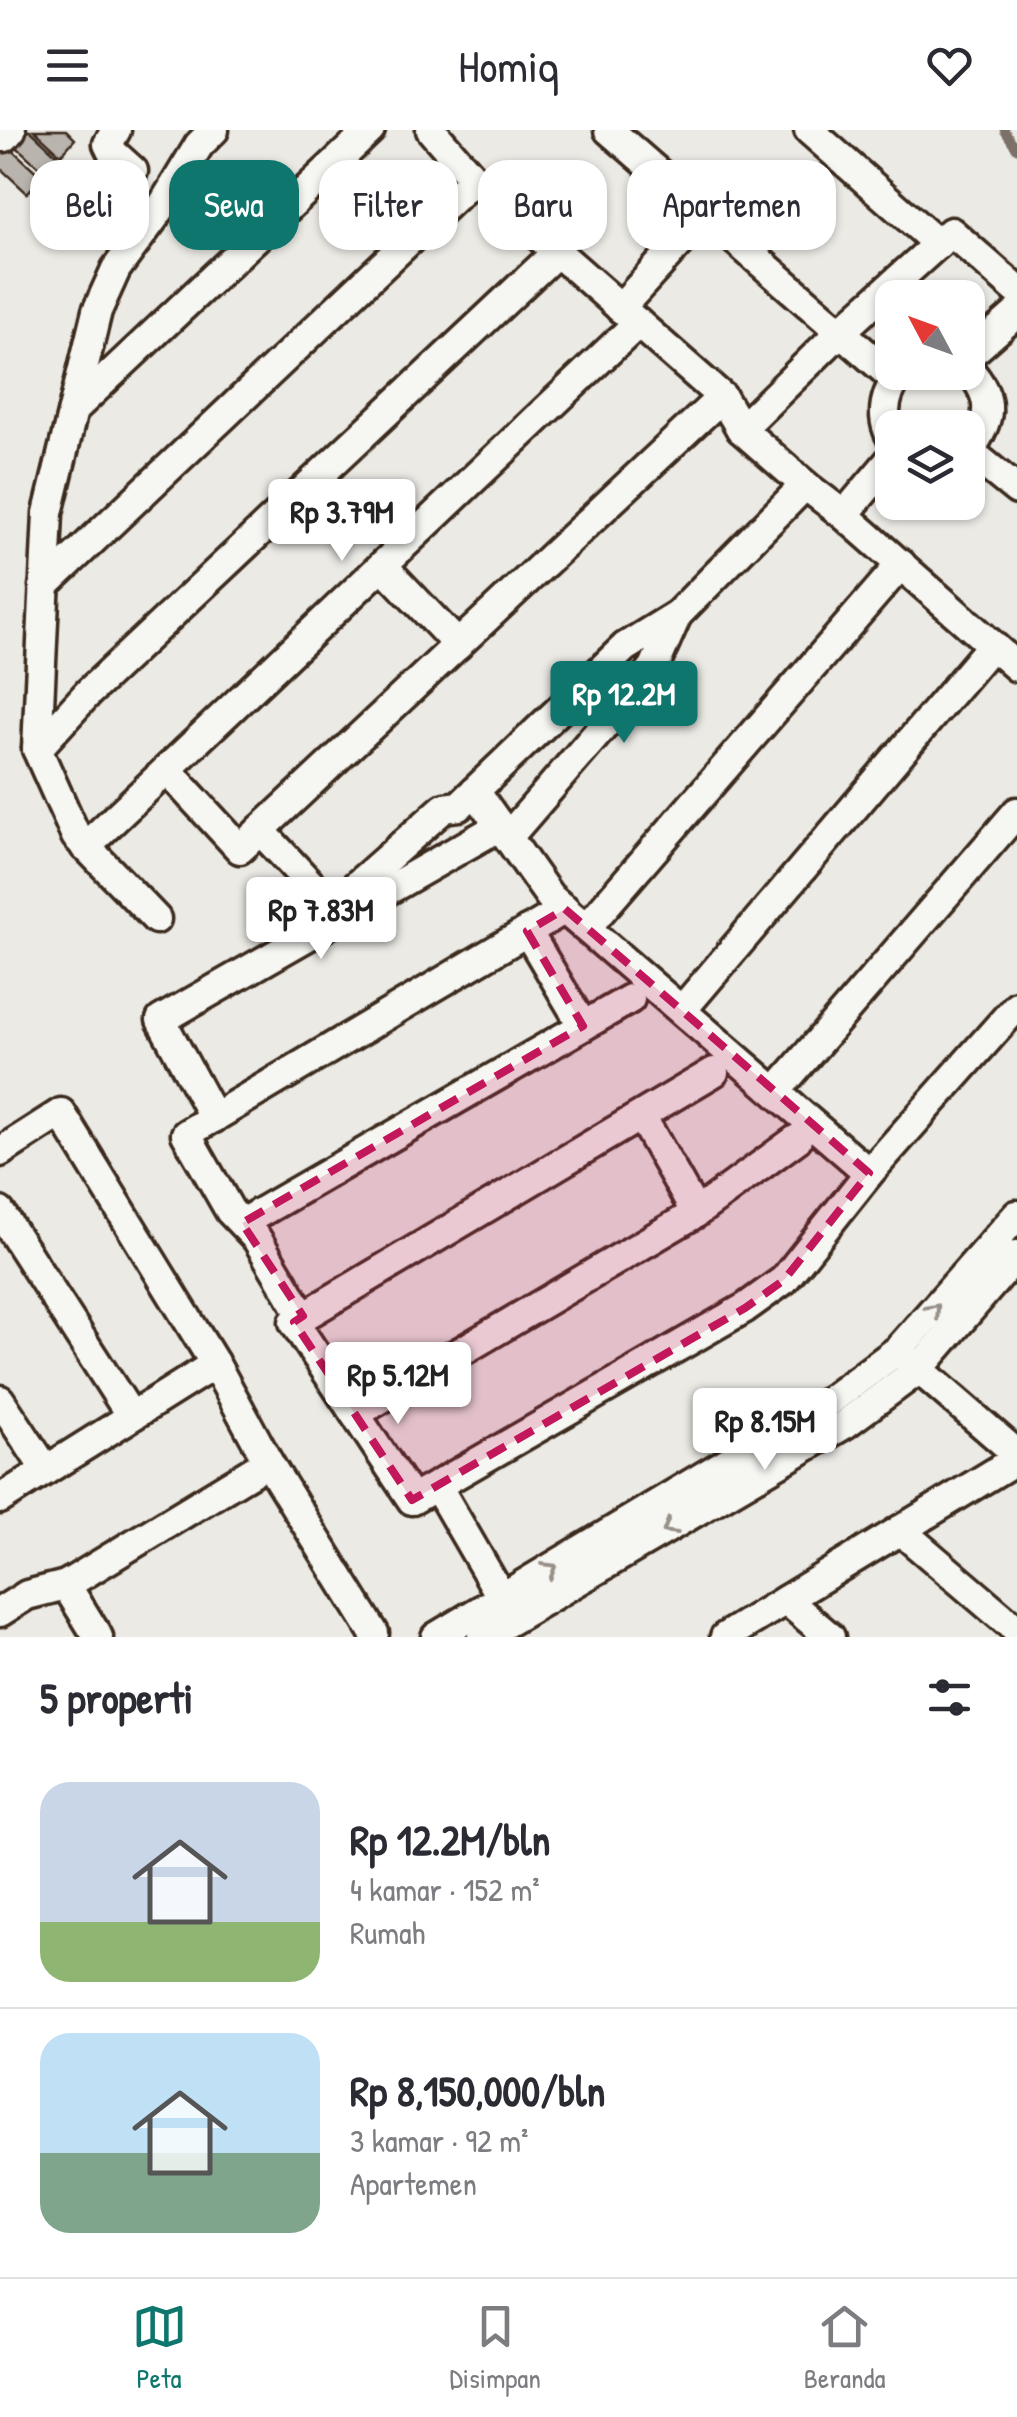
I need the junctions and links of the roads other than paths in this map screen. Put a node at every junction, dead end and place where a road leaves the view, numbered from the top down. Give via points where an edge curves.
1 (116, 130) edge
2 (214, 130) edge
3 (370, 130) edge
4 (431, 130) edge
5 (610, 130) edge
6 (820, 134) edge
7 (121, 160) edge
8 (644, 160) edge
9 (474, 180) junction
10 (938, 244) junction
11 (679, 250) edge
12 (747, 250) edge
13 (556, 252) junction
14 (1017, 290) edge
15 (1017, 313) edge
16 (630, 316) junction
17 (840, 332) junction
18 (985, 341) edge
19 (875, 358) edge
20 (983, 390) edge
21 (722, 398) junction
22 (73, 410) junction
23 (985, 428) edge
24 (742, 430) junction
25 (985, 465) edge
26 (875, 478) edge
27 (805, 485) junction
28 (1017, 490) edge
29 (844, 514) junction
30 (901, 564) junction
31 (383, 566) junction
32 (44, 586) junction
33 (677, 615) junction
34 (458, 645) junction
35 (992, 645) junction
36 (1017, 667) edge
37 (37, 749) junction
38 (166, 770) junction
39 (475, 791) junction
40 (1017, 812) edge
41 (260, 830) junction
42 (504, 831) junction
43 (86, 847) junction
44 (565, 909) junction
45 (337, 912) junction
46 (156, 920) dead end
47 (586, 928) junction
48 (527, 931) junction
49 (630, 999) dead end
50 (1017, 1006) edge
51 (682, 1010) junction
52 (583, 1026) junction
53 (714, 1072) dead end
54 (776, 1090) junction
55 (641, 1116) junction
56 (214, 1118) junction
57 (797, 1139) dead end
58 (0, 1152) edge
59 (870, 1173) junction
60 (0, 1212) edge
61 (696, 1213) junction
62 (1017, 1216) edge
63 (242, 1223) junction
64 (1017, 1255) edge
65 (303, 1316) junction
66 (908, 1360) junction
67 (215, 1364) junction
68 (0, 1400) edge
69 (356, 1414) junction
70 (131, 1416) junction
71 (1017, 1456) edge
72 (268, 1462) junction
73 (46, 1470) junction
74 (437, 1486) junction
75 (0, 1499) edge
76 (900, 1530) junction
77 (66, 1586) junction
78 (502, 1598) junction
79 (786, 1600) junction
80 (3, 1604) edge
81 (1017, 1630) edge
82 (374, 1633) dead end
83 (98, 1637) edge
84 (436, 1637) edge
85 (482, 1637) edge
86 (726, 1637) edge
87 (830, 1637) edge

1 - 7 street via 108,144
2 - 22 street via 116,269
3 - 22 street
4 - 9 street
5 - 8 street
6 - 10 street
9 - 13 street
9 - 32 street
10 - 14 street via 951,232
10 - 17 street
11 - 16 street
12 - 17 street
13 - 16 street
13 - 37 street via 89,692
15 - 18 street
16 - 21 street
16 - 31 street
17 - 19 street
17 - 24 street
20 - 23 street
21 - 24 street
21 - 34 street
22 - 32 street via 48,512
24 - 27 street
25 - 28 street
26 - 29 street
27 - 29 street
27 - 33 street
29 - 30 street
30 - 35 street
30 - 47 street
31 - 34 street
31 - 38 street
32 - 37 street
33 - 39 street via 625,647
33 - 42 street via 648,675
34 - 41 street
35 - 36 street
35 - 51 street
37 - 43 street
38 - 41 street via 240,849
38 - 43 street
39 - 42 street
39 - 45 street via 459,806 444,808
40 - 54 street
41 - 45 street
42 - 44 street
42 - 45 street
43 - 46 street
44 - 47 street
44 - 48 street
45 - 56 street via 161,1020
47 - 51 street
48 - 52 street
48 - 56 street
49 - 52 street
50 - 59 street
51 - 54 street
52 - 63 street
53 - 55 street
54 - 59 street
55 - 61 street
55 - 65 street
56 - 63 street via 186,1134
57 - 61 street
58 - 67 street via 61,1113
59 - 74 street via 784,1280
60 - 70 street
61 - 69 street
66 -> 62 street
63 - 65 street
64 - 66 street
65 - 69 street via 294,1322
66 - 71 street
78 -> 66 street
66 -> 85 street via 845,1424
67 - 70 street
67 - 72 street
68 - 73 street
69 - 74 street via 412,1500
70 - 73 street
71 - 76 street
72 - 77 street
72 - 82 street
73 - 75 street
74 - 78 street
76 - 79 street
76 - 81 street
77 - 80 street
77 - 83 street
78 - 84 street
79 - 86 street
79 - 87 street

